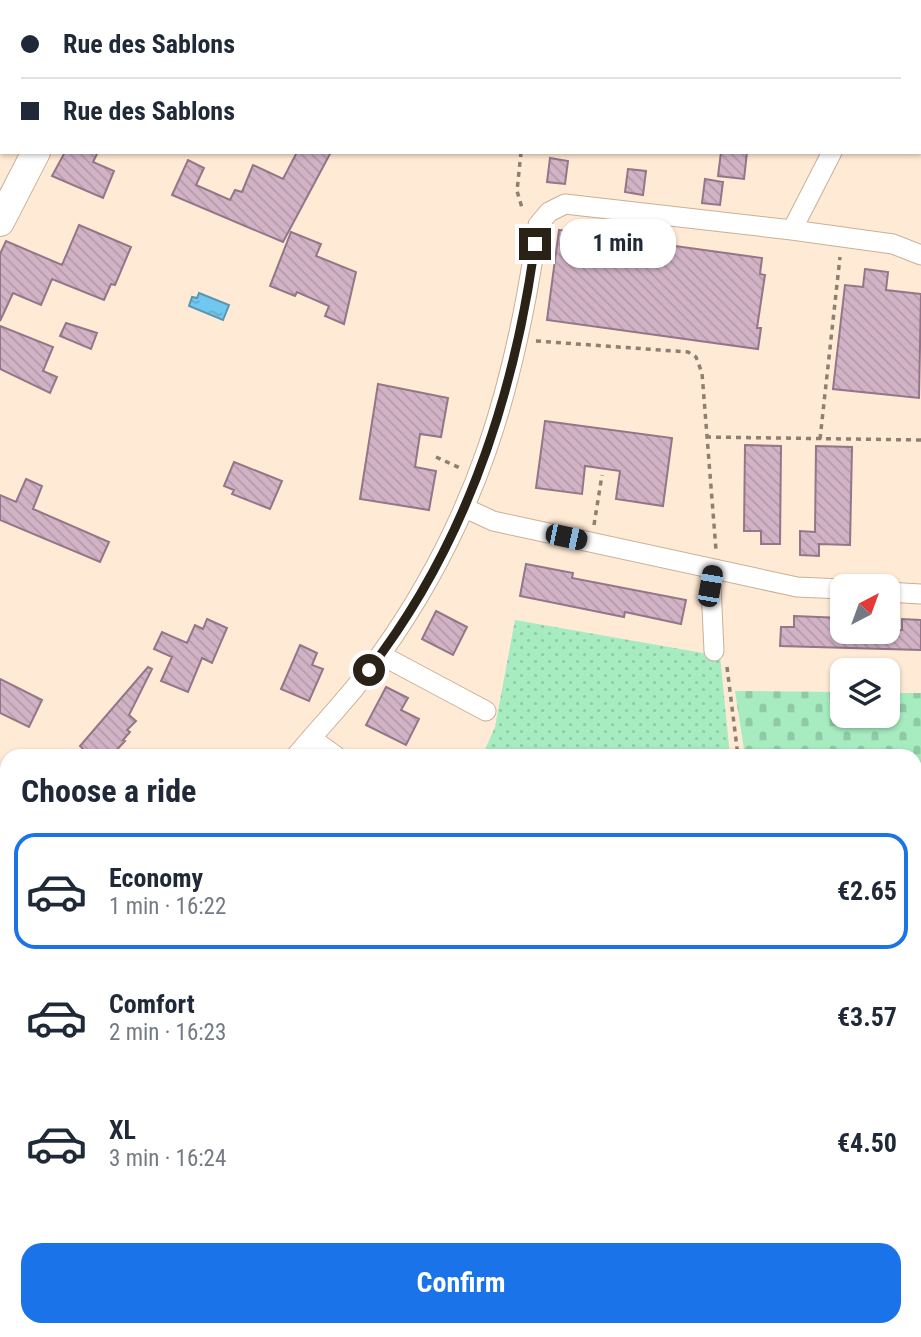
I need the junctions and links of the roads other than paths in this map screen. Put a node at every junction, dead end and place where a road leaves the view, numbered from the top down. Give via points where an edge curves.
1 (35, 154) edge
2 (831, 154) edge
3 (0, 222) edge
4 (792, 230) junction
5 (921, 256) edge
6 (465, 508) junction
7 (713, 569) junction
8 (830, 588) edge
9 (900, 593) edge
10 (921, 594) edge
11 (720, 653) road end
12 (381, 655) junction
13 (486, 711) dead end
14 (311, 738) junction
15 (302, 749) edge
16 (327, 749) edge

1 - 3 main road
2 - 4 street
4 - 5 street via 893,244
4 - 6 street via 565,204 549,212 538,225 518,340 496,429
6 - 7 street via 493,521
6 - 12 street via 420,595
7 - 8 street via 797,587
7 - 11 street via 710,586
9 - 10 street
12 - 13 street
12 - 14 street
14 - 15 street
14 - 16 street

